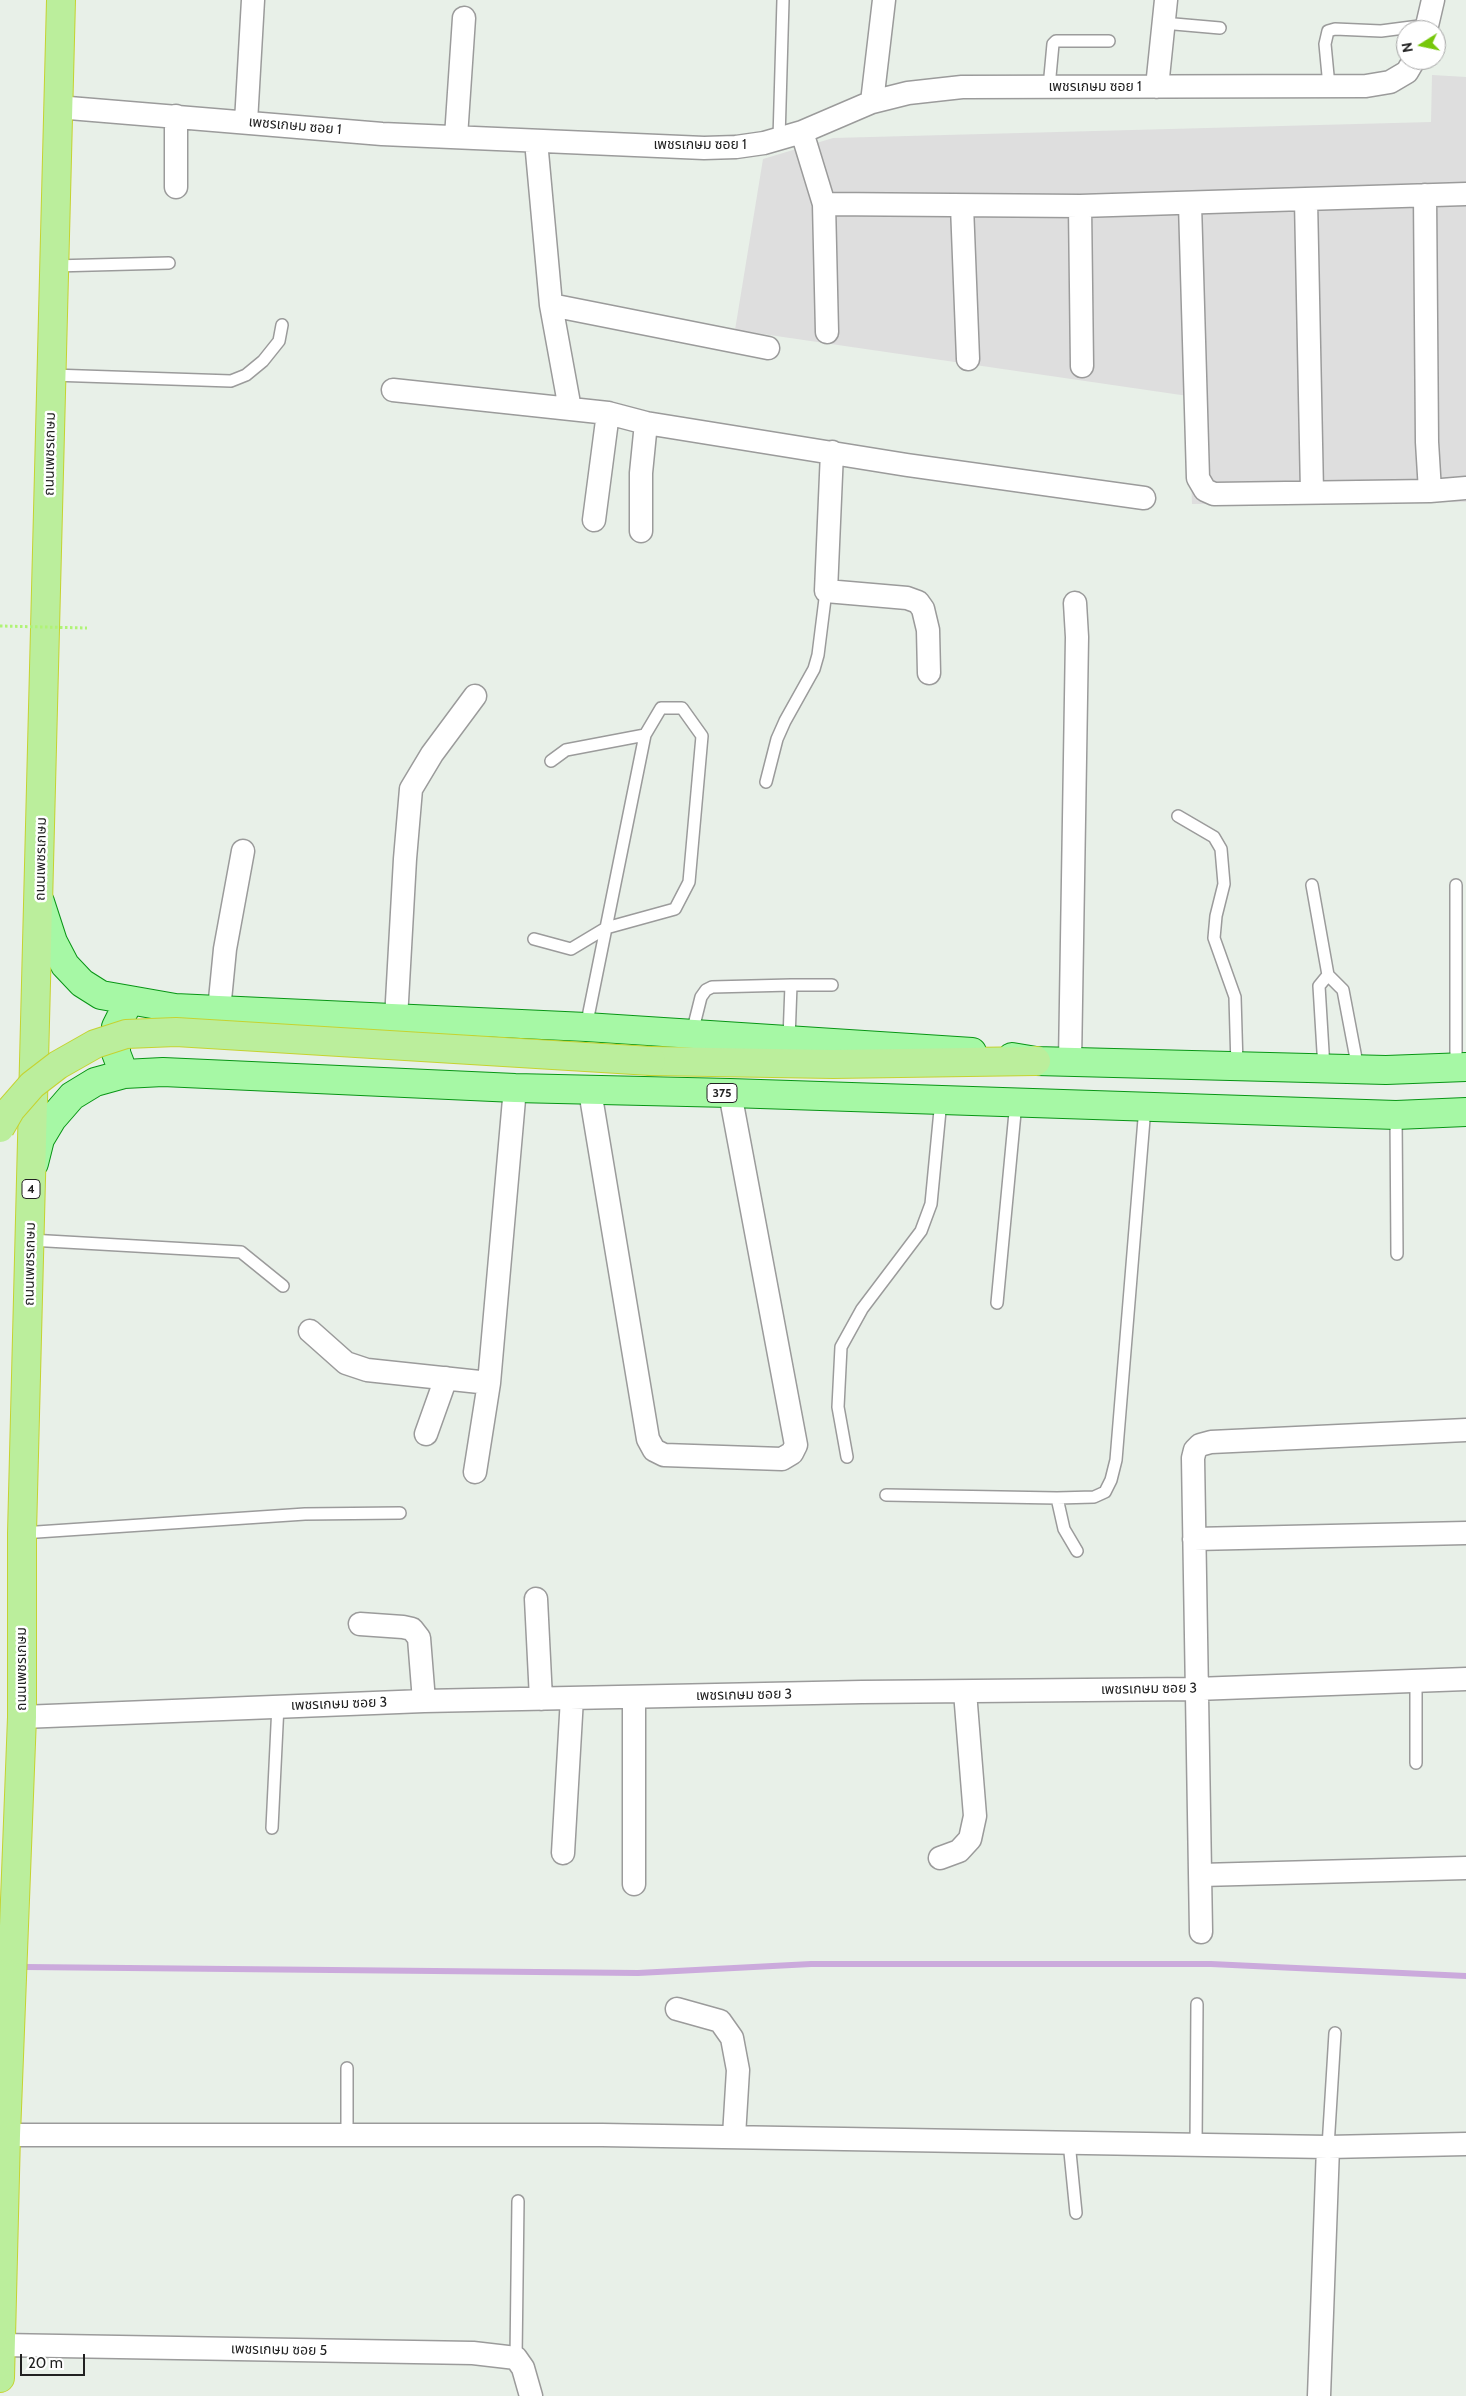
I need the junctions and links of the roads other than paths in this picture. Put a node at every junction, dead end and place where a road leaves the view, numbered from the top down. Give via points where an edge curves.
1 (61, 0) edge
2 (253, 0) edge
3 (783, 0) edge
4 (884, 0) edge
5 (1166, 0) edge
6 (1433, 0) edge
7 (464, 18) dead end
8 (1429, 20) edge
9 (1163, 23) junction
10 (1220, 28) dead end
11 (1396, 30) edge
12 (1108, 41) dead end
13 (1408, 70) edge
14 (1329, 86) junction
15 (1049, 87) junction
16 (1157, 87) junction
17 (872, 102) junction
18 (57, 107) junction
19 (176, 116) junction
20 (246, 122) junction
21 (802, 132) junction
22 (456, 137) junction
23 (779, 139) junction
24 (536, 141) junction
25 (176, 187) dead end
26 (1466, 194) edge
27 (1425, 195) junction
28 (1306, 200) junction
29 (824, 204) junction
30 (1190, 204) junction
31 (962, 206) junction
32 (1080, 206) junction
33 (169, 263) dead end
34 (54, 266) junction
35 (551, 305) junction
36 (282, 325) dead end
37 (827, 332) dead end
38 (768, 348) dead end
39 (968, 359) dead end
40 (1082, 366) dead end
41 (52, 375) junction
42 (393, 390) dead end
43 (570, 409) junction
44 (608, 413) junction
45 (646, 423) junction
46 (832, 452) junction
47 (1466, 488) edge
48 (1430, 491) junction
49 (1312, 492) junction
50 (1144, 498) dead end
51 (594, 520) dead end
52 (641, 531) dead end
53 (826, 591) junction
54 (1075, 603) dead end
55 (930, 673) dead end
56 (475, 696) dead end
57 (645, 735) junction
58 (551, 761) dead end
59 (766, 782) dead end
60 (1178, 816) dead end
61 (243, 851) dead end
62 (1312, 885) dead end
63 (1456, 885) dead end
64 (40, 902) junction
65 (606, 928) junction
66 (534, 939) dead end
67 (1328, 975) junction
68 (791, 985) junction
69 (832, 985) dead end
70 (129, 1001) junction
71 (219, 1010) junction
72 (396, 1019) junction
73 (586, 1027) junction
74 (692, 1033) junction
75 (789, 1039) junction
76 (1036, 1061) junction
77 (1070, 1062) junction
78 (1237, 1066) junction
79 (1461, 1067) edge
80 (1324, 1068) junction
81 (1358, 1069) junction
82 (124, 1074) junction
83 (515, 1088) junction
84 (590, 1091) junction
85 (730, 1093) junction
86 (941, 1100) junction
87 (1016, 1102) junction
88 (1146, 1105) junction
89 (1466, 1112) edge
90 (1396, 1115) junction
91 (0, 1128) edge
92 (32, 1172) junction
93 (30, 1240) junction
94 (1397, 1254) dead end
95 (283, 1286) dead end
96 (997, 1304) dead end
97 (310, 1331) dead end
98 (446, 1378) junction
99 (489, 1383) junction
100 (1466, 1430) edge
101 (426, 1434) dead end
102 (847, 1457) dead end
103 (475, 1472) dead end
104 (886, 1496) dead end
105 (1058, 1498) junction
106 (400, 1513) dead end
107 (22, 1533) junction
108 (1466, 1533) edge
109 (1194, 1539) junction
110 (1077, 1551) dead end
111 (536, 1599) dead end
112 (360, 1624) dead end
113 (1466, 1679) edge
114 (1416, 1681) junction
115 (1196, 1689) junction
116 (965, 1692) junction
117 (634, 1697) junction
118 (572, 1698) junction
119 (541, 1699) junction
120 (424, 1701) junction
121 (278, 1705) junction
122 (22, 1717) junction
123 (1416, 1762) dead end
124 (272, 1828) dead end
125 (562, 1854) dead end
126 (940, 1858) dead end
127 (1466, 1868) edge
128 (1201, 1875) junction
129 (634, 1884) dead end
130 (1201, 1932) dead end
131 (1197, 2004) dead end
132 (677, 2009) dead end
133 (1335, 2032) dead end
134 (347, 2068) dead end
135 (6, 2135) junction
136 (347, 2135) junction
137 (734, 2136) junction
138 (1069, 2142) junction
139 (1466, 2144) edge
140 (1196, 2145) junction
141 (1328, 2146) junction
142 (518, 2201) dead end
143 (1076, 2213) dead end
144 (1, 2345) edge
145 (516, 2358) junction
146 (0, 2378) edge
147 (531, 2396) edge
148 (1319, 2396) edge

1 - 18 highway, ถนนเพชรเกษม / 4
2 - 20 street
3 - 23 lane
4 - 17 street
5 - 9 street
6 - 8 street
7 - 22 street
9 - 10 lane
9 - 16 street
11 - 14 lane via 1335,29 1328,32 1325,44
12 - 15 lane via 1056,41 1053,44
13 - 14 street, เพชรเกษม ซอย 1 via 1390,82
14 - 16 street, เพชรเกษม ซอย 1
15 - 16 street, เพชรเกษม ซอย 1
15 - 17 street, เพชรเกษม ซอย 1 via 962,87 908,93
17 - 21 street, เพชรเกษม ซอย 1
18 - 19 street, เพชรเกษม ซอย 1
18 - 34 highway, ถนนเพชรเกษม / 4
19 - 20 street, เพชรเกษม ซอย 1
19 - 25 street
20 - 22 street, เพชรเกษม ซอย 1
21 - 23 street, เพชรเกษม ซอย 1
21 - 29 street
22 - 24 street, เพชรเกษม ซอย 1
23 - 24 street, เพชรเกษม ซอย 1 via 736,147 704,148
24 - 35 street
26 - 27 street
27 - 28 street
27 - 48 street
28 - 30 street
28 - 49 street
29 - 31 street
29 - 37 street
30 - 32 street
30 - 49 street via 1198,478 1205,490 1214,494
31 - 32 street
31 - 39 street
32 - 40 street
33 - 34 lane
34 - 41 highway, ถนนเพชรเกษม / 4
35 - 38 street
35 - 43 street
36 - 41 lane via 279,342 263,361 246,375 231,381
41 - 64 highway, ถนนเพชรเกษม / 4
42 - 43 street
43 - 44 street
44 - 45 street
44 - 51 street
45 - 46 street
45 - 52 street via 640,473
46 - 50 street
46 - 53 street
47 - 48 street
48 - 49 street
53 - 55 street via 907,598 918,602 928,630
53 - 59 lane via 814,669 777,739
54 - 77 street
56 - 72 street via 432,754 411,789
57 - 58 lane via 566,750
57 - 65 lane
57 - 65 lane via 661,708 682,708 702,736 689,882 675,909
60 - 78 lane via 1214,837 1221,849 1224,884 1214,938 1235,997
61 - 71 street via 225,949
62 - 67 lane
63 - 79 lane
64 - 70 main road via 53,942 65,965 82,983 101,995
64 - 92 highway, ถนนเพชรเกษม / 4
65 - 66 lane via 571,949
65 - 73 lane
67 - 80 lane via 1319,986
67 - 81 lane via 1343,990
68 - 69 lane
68 - 74 lane via 712,987 701,997
68 - 75 lane
70 - 71 main road
70 - 82 main road via 119,1018 115,1043
71 - 72 main road
72 - 73 main road
73 - 74 main road
74 - 75 main road
75 - 76 main road via 971,1052
76 - 77 main road
76 - 91 highway, bridge via 832,1064 651,1061 176,1032 126,1034 95,1044 58,1065 32,1085 11,1109
77 - 78 main road
78 - 80 main road
79 - 81 main road
80 - 81 main road
82 - 83 main road, 375 via 163,1072
82 - 92 main road, 375 via 95,1082 72,1096 40,1139
83 - 84 main road, 375
83 - 99 street
84 - 85 main road, 375
84 - 85 street via 648,1439 654,1450 664,1454 782,1459 792,1453 796,1445
85 - 86 main road, 375
86 - 87 main road, 375
86 - 102 lane via 931,1204 921,1231 862,1308 841,1347 838,1407
87 - 88 main road, 375
87 - 96 lane
88 - 90 main road, 375
88 - 105 lane via 1116,1460 1104,1492 1094,1497
89 - 90 main road, 375
90 - 94 lane
92 - 93 highway, ถนนเพชรเกษม / 4
93 - 95 lane via 241,1252
93 - 107 highway, ถนนเพชรเกษม / 4
97 - 98 street via 346,1362 367,1370
98 - 99 street
98 - 101 street
99 - 103 street
100 - 109 street via 1200,1445 1193,1458
104 - 105 lane
105 - 110 lane via 1064,1530
106 - 107 lane via 305,1514
107 - 122 highway, ถนนเพชรเกษม / 4
108 - 109 street
109 - 115 street
111 - 119 street
112 - 120 street via 412,1629 419,1638
113 - 114 street, เพชรเกษม ซอย 3
114 - 115 street, เพชรเกษม ซอย 3
114 - 123 lane
115 - 116 street, เพชรเกษม ซอย 3
115 - 128 street
116 - 117 street, เพชรเกษม ซอย 3
116 - 126 street via 975,1816 970,1839 958,1851
117 - 118 street, เพชรเกษม ซอย 3
117 - 129 street
118 - 119 street, เพชรเกษม ซอย 3
118 - 125 street
119 - 120 street, เพชรเกษม ซอย 3
120 - 121 street, เพชรเกษม ซอย 3
121 - 122 street, เพชรเกษม ซอย 3
121 - 124 lane
122 - 135 highway, ถนนเพชรเกษม / 4
127 - 128 street
128 - 130 street
131 - 140 lane
132 - 137 street via 720,2021 732,2038 738,2070
133 - 141 lane
134 - 136 lane
135 - 136 street
135 - 144 highway, ถนนเพชรเกษม / 4
136 - 137 street
137 - 138 street
138 - 140 street
138 - 143 lane
139 - 141 street
140 - 141 street
141 - 148 street
142 - 145 lane
144 - 145 street, เพชรเกษม ซอย 5 via 473,2353
144 - 146 highway, ถนนเพชรเกษม / 4
145 - 147 street via 523,2368

